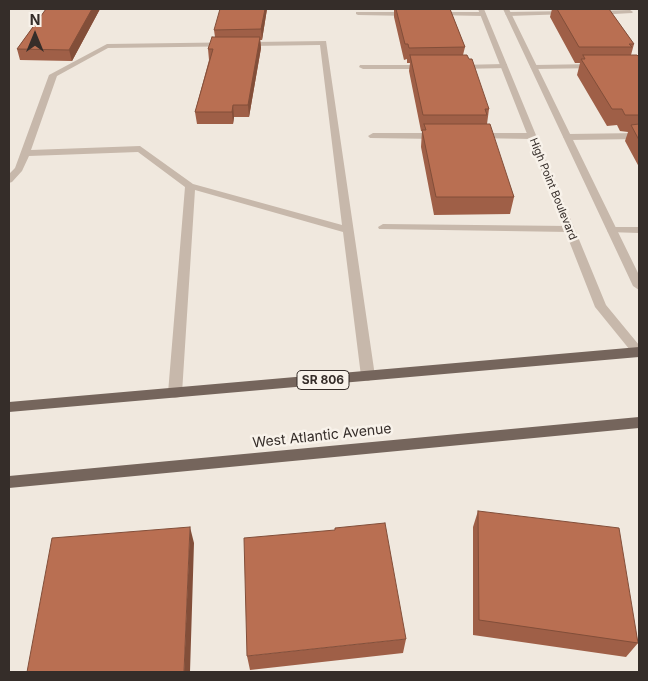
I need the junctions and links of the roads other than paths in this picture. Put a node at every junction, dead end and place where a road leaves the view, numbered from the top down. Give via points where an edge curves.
1 (482, 11) edge
2 (507, 11) edge
3 (630, 12) dead end
4 (358, 13) dead end
5 (574, 13) edge
6 (592, 13) edge
7 (416, 14) edge
8 (425, 14) edge
9 (504, 66) junction
10 (601, 66) edge
11 (362, 67) dead end
12 (438, 67) edge
13 (448, 67) edge
14 (534, 67) junction
15 (373, 136) dead end
16 (442, 136) edge
17 (462, 136) edge
18 (532, 136) junction
19 (639, 136) edge
20 (568, 137) junction
21 (24, 153) junction
22 (9, 180) edge
23 (190, 186) junction
24 (383, 227) dead end
25 (569, 229) junction
26 (348, 230) junction
27 (612, 230) junction
28 (639, 230) edge
29 (639, 286) edge
30 (639, 349) edge
31 (368, 376) junction
32 (175, 393) junction
33 (9, 407) edge
34 (639, 422) edge
35 (9, 482) edge

1 - 8 street
1 - 9 street, High Point Boulevard
2 - 5 street
2 - 14 street
3 - 6 street
4 - 7 street
9 - 13 street
9 - 18 street, High Point Boulevard
10 - 14 street
11 - 12 street
14 - 20 street
15 - 16 street
17 - 18 street
18 - 25 street, High Point Boulevard
19 - 20 street
20 - 27 street
21 - 22 street via 19,169
21 - 23 street via 140,149
21 - 26 street via 53,75 107,46 323,43
23 - 26 street
23 - 32 street
24 - 25 street
25 - 30 street, High Point Boulevard via 600,307
26 - 31 street
27 - 28 street
27 - 29 street
30 - 31 main road, SR 806
31 - 32 main road, SR 806
32 - 33 main road, SR 806
34 - 35 main road, West Atlantic Avenue

